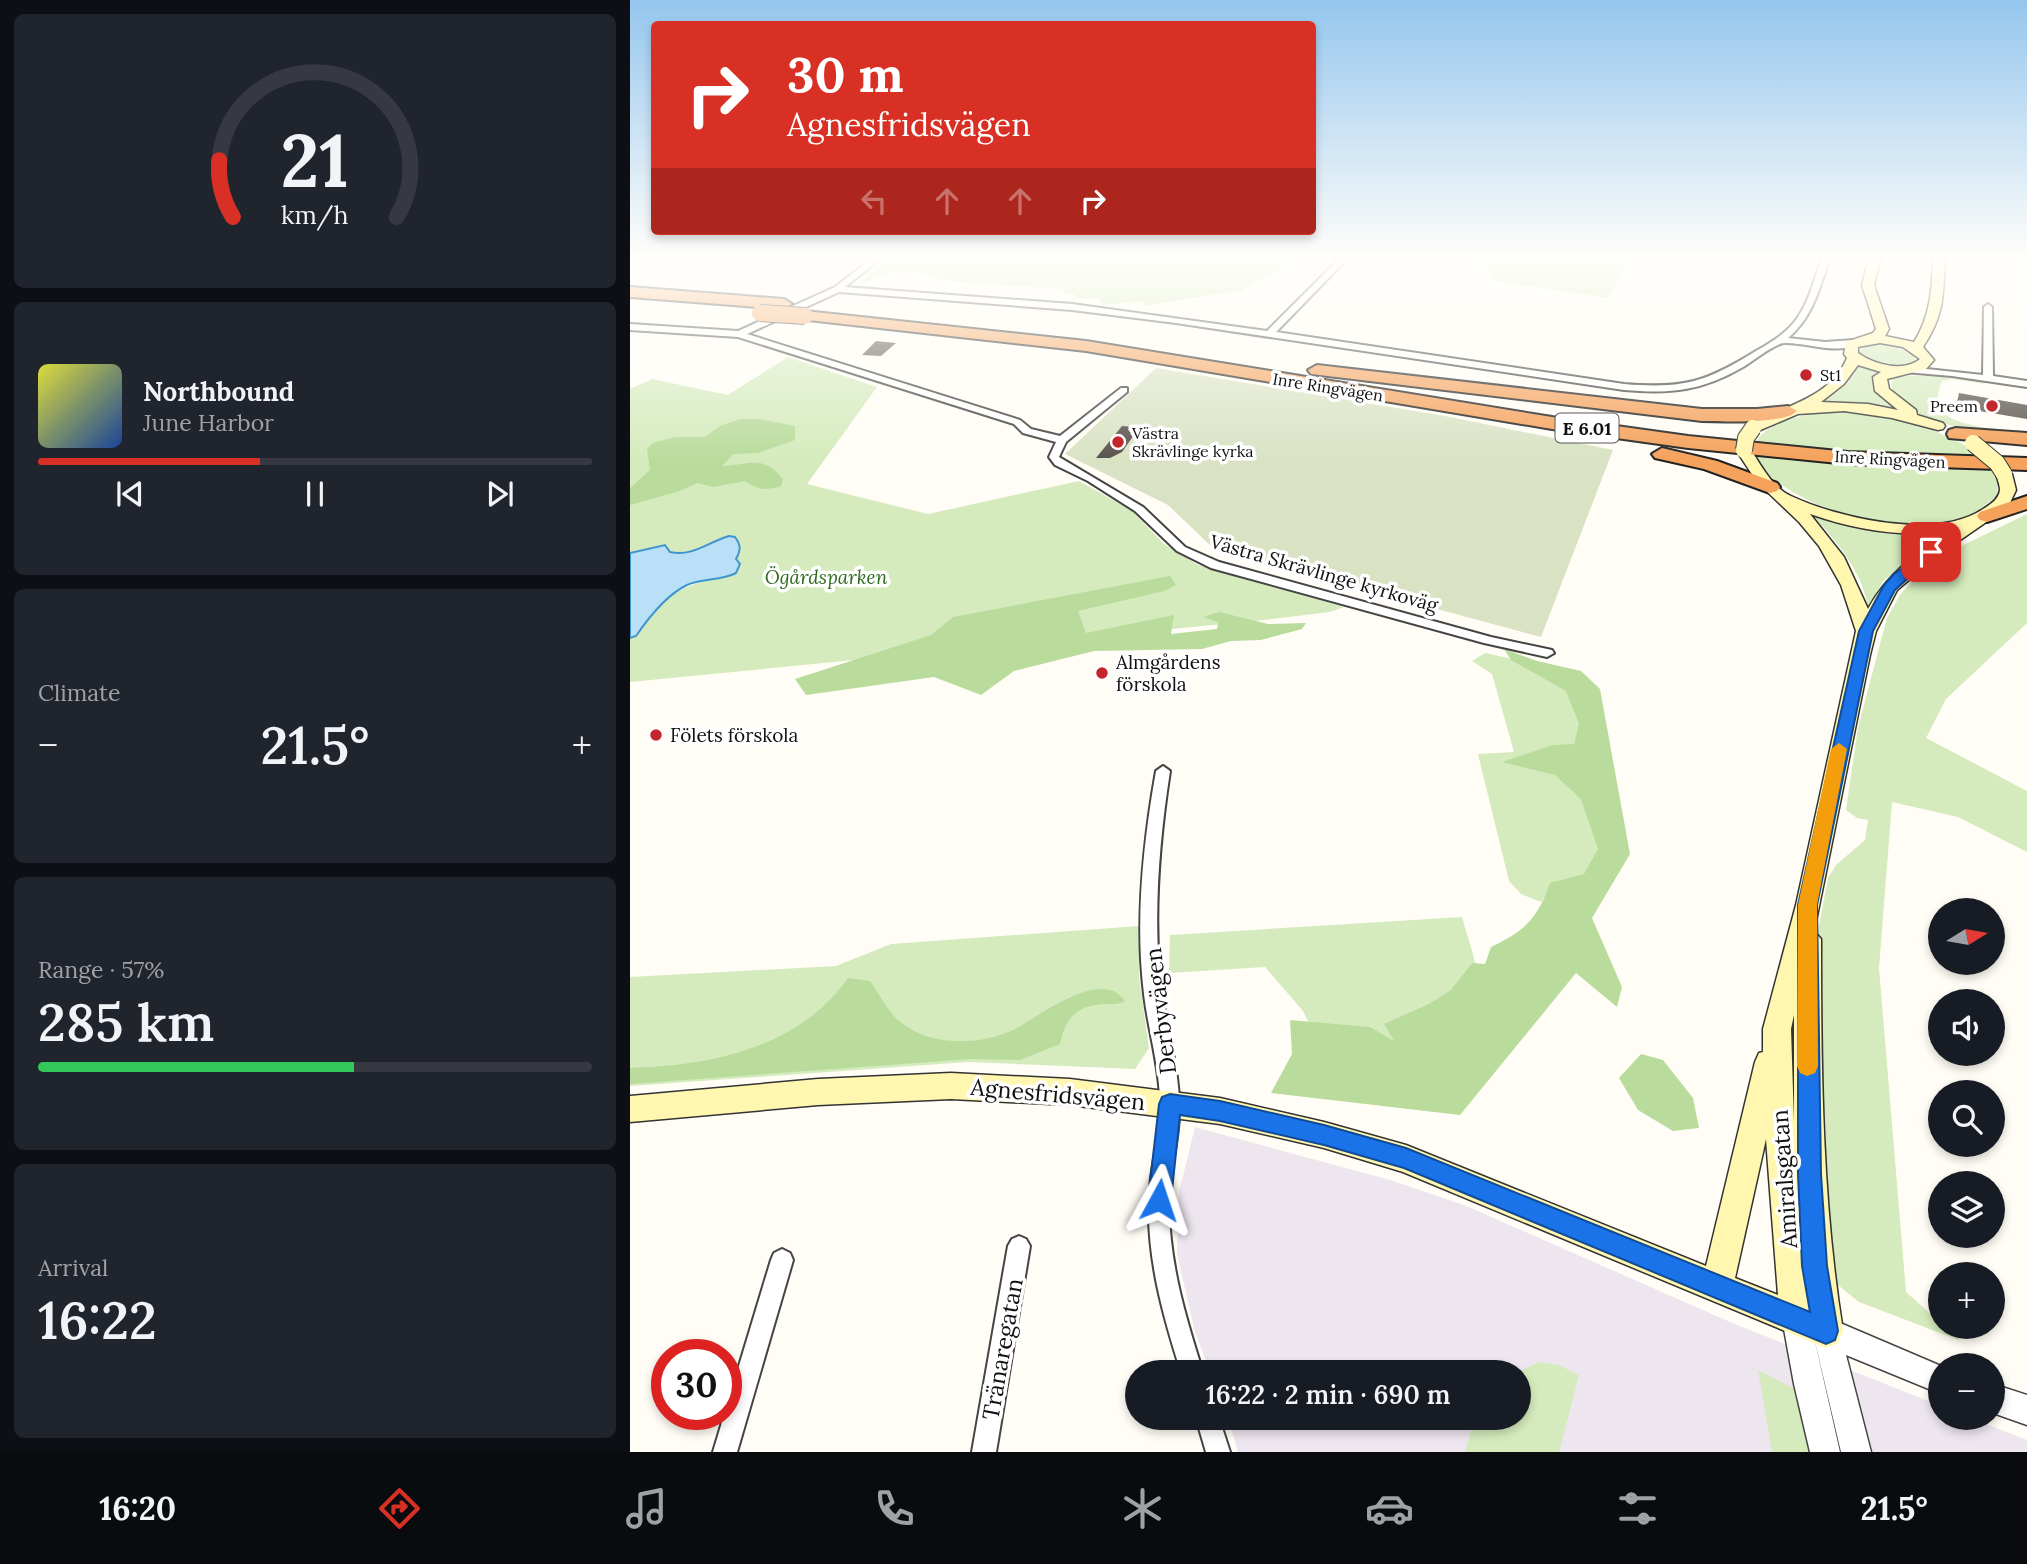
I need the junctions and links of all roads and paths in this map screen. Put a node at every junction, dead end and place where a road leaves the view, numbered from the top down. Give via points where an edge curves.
1 (759, 325) edge
2 (893, 325) edge
3 (1024, 325) edge
4 (1214, 325) edge
5 (1278, 325) edge
6 (1795, 325) edge
7 (1881, 325) edge
8 (1931, 325) edge
9 (1988, 325) edge
10 (630, 327) edge
11 (1270, 333) junction
12 (739, 334) junction
13 (1781, 340) junction
14 (1916, 348) junction
15 (1855, 349) junction
16 (1927, 359) junction
17 (1306, 369) junction
18 (1903, 370) junction
19 (1988, 377) junction
20 (2027, 384) edge
21 (1331, 388) junction
22 (1124, 390) dead end
23 (1794, 410) junction
24 (1938, 426) junction
25 (1964, 438) junction
26 (2027, 439) edge
27 (1062, 440) junction
28 (2027, 448) edge
29 (2027, 464) edge
30 (1775, 490) junction
31 (2027, 502) edge
32 (1983, 518) junction
33 (1866, 631) junction
34 (1547, 653) dead end
35 (1163, 771) dead end
36 (1808, 905) junction
37 (1777, 1029) junction
38 (1170, 1104) junction
39 (630, 1109) edge
40 (1019, 1246) dead end
41 (782, 1260) dead end
42 (1717, 1285) junction
43 (1796, 1318) junction
44 (1826, 1331) junction
45 (1188, 1360) edge
46 (1928, 1375) edge
47 (2005, 1402) edge
48 (2027, 1410) edge
49 (1212, 1430) edge
50 (725, 1452) edge
51 (984, 1452) edge
52 (1219, 1452) edge
53 (1825, 1452) edge
54 (1856, 1452) edge

1 - 12 street
2 - 21 highway, Inre Ringvägen / E 6.01, bridge via 1016,337
3 - 17 highway, Inre Ringvägen / E 6.01
4 - 11 street
5 - 11 street
6 - 13 street
7 - 15 main road, Amiralsgatan via 1878,336
8 - 14 main road
9 - 19 street
10 - 12 street
11 - 13 street via 1647,389 1712,382
12 - 27 street
13 - 15 street
14 - 15 main road via 1888,340
14 - 16 main road
15 - 18 main road via 1870,365
15 - 23 main road, Amiralsgatan via 1851,369
16 - 18 main road via 1924,365
16 - 19 street
17 - 23 highway via 1702,415
17 - 28 highway, Inre Ringvägen / E 6.01 via 1766,436 1930,448
18 - 19 street
18 - 24 main road, Amiralsgatan via 1880,377 1882,391 1907,411
19 - 20 street
21 - 29 highway, Inre Ringvägen / E 6.01 via 1714,445 1848,458
21 - 30 highway via 1693,461
22 - 27 street
23 - 24 main road, Amiralsgatan via 1868,409
23 - 30 main road, Amiralsgatan, bridge via 1768,418 1746,438 1749,464
24 - 25 main road, Amiralsgatan
25 - 26 highway
25 - 32 main road, Amiralsgatan, bridge via 1997,463 2008,490 2002,504
27 - 34 street, Västra Skrävlinge kyrkoväg via 1054,457 1059,463 1139,509 1181,549 1215,565
30 - 32 main road, Amiralsgatan via 1831,515 1890,528 1947,527
30 - 33 main road, Amiralsgatan via 1838,559
31 - 32 highway
32 - 33 main road, Amiralsgatan via 1899,577
33 - 36 main road, Amiralsgatan
35 - 38 street, Derbyvägen via 1151,938 1153,993 1166,1052
36 - 37 main road, Amiralsgatan
36 - 44 main road, Amiralsgatan via 1810,1174 1815,1266
37 - 42 main road
37 - 43 main road, Amiralsgatan via 1777,1098
38 - 39 main road, Agnesfridsvägen via 1070,1092 951,1086 818,1092
38 - 42 main road, Agnesfridsvägen via 1291,1127 1406,1158
38 - 45 street, Derbyvägen via 1159,1200 1161,1238 1173,1316
40 - 51 street, Tränaregatan
41 - 50 street
42 - 43 main road, Agnesfridsvägen
43 - 44 main road, Agnesfridsvägen
43 - 53 street, Amiralsgatan
44 - 46 street, Agnesfridsvägen
44 - 54 street, Amiralsgatan
47 - 48 street
49 - 52 street

